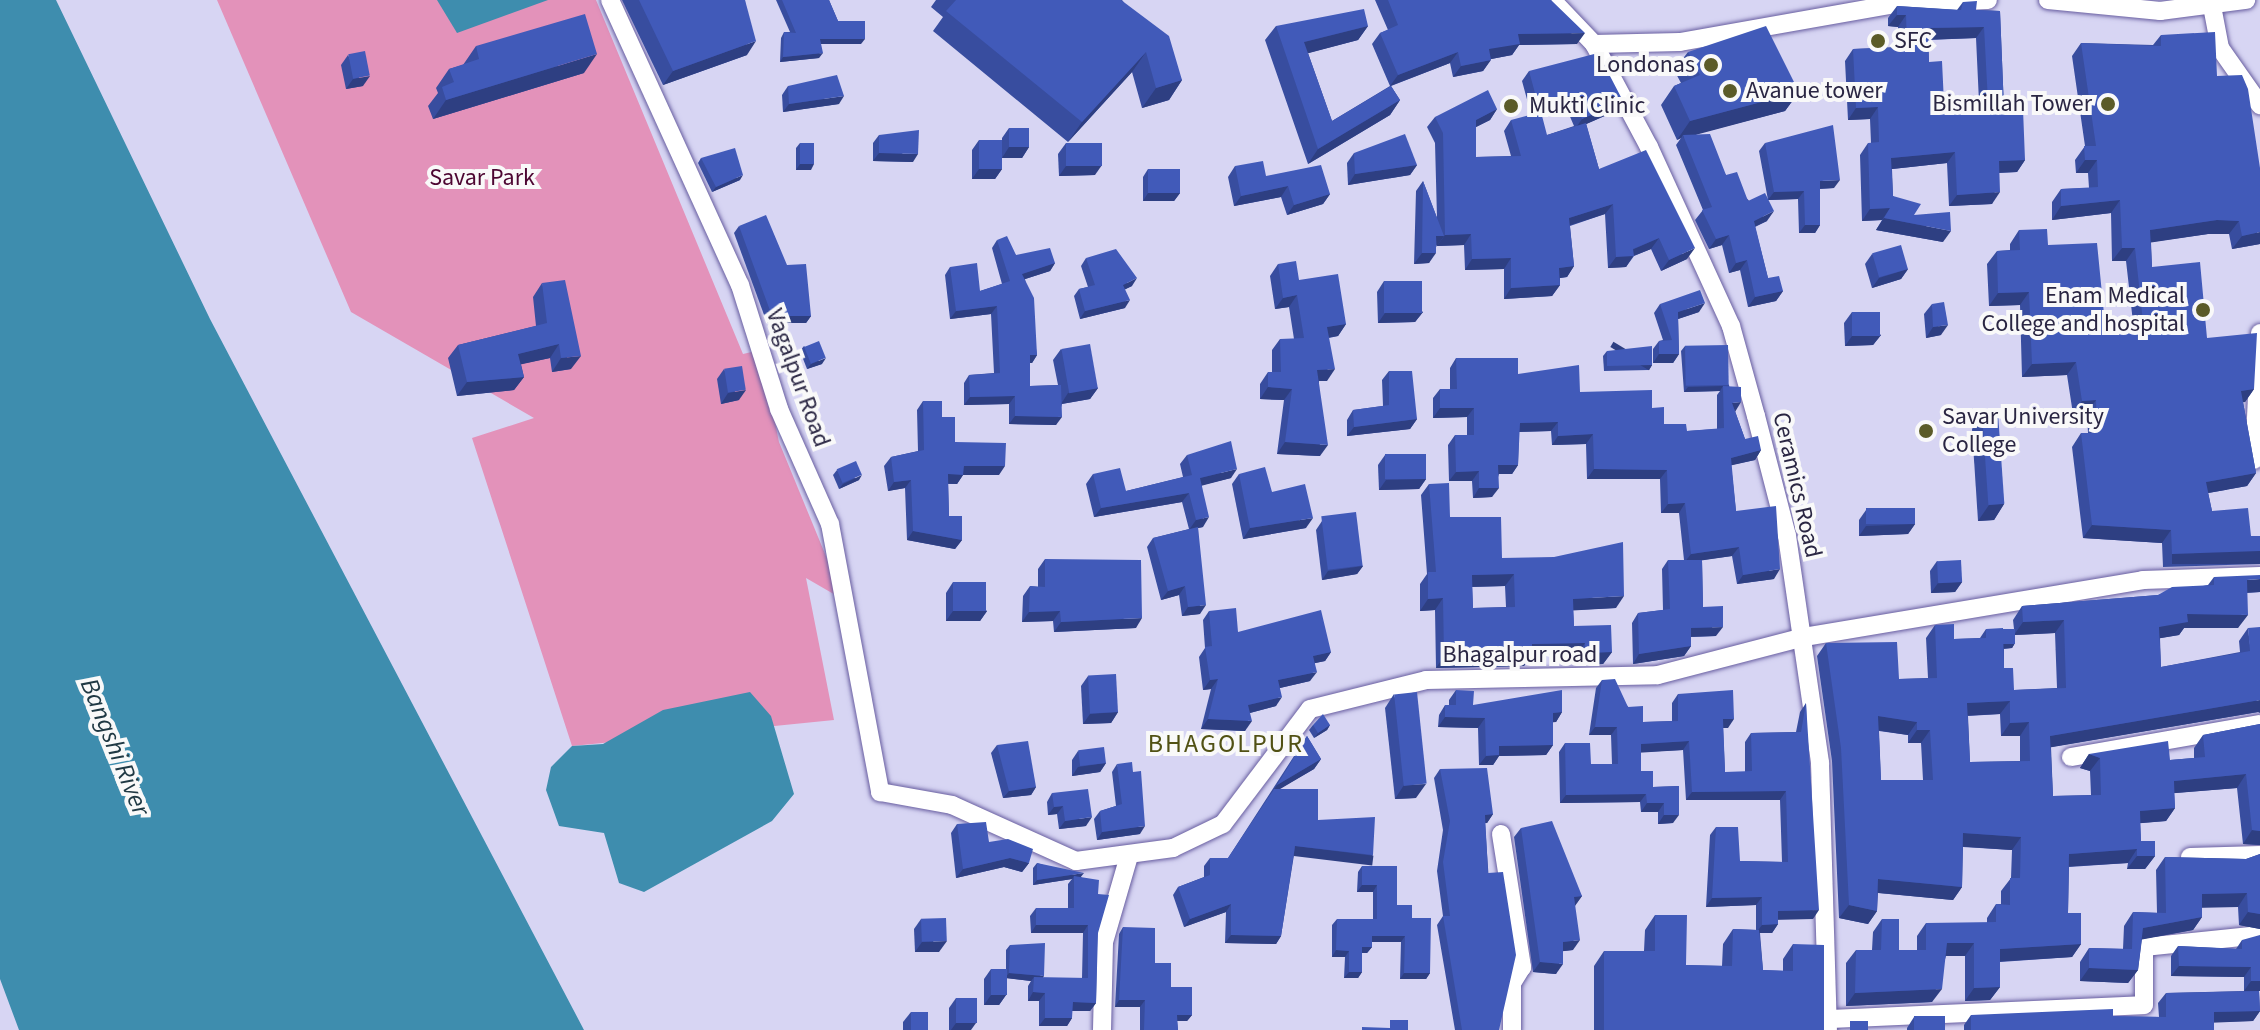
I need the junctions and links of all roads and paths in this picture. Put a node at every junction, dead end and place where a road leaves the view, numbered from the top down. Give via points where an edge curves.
1 (610, 0) edge
2 (1552, 0) edge
3 (1988, 0) edge
4 (2048, 0) edge
5 (2246, 0) edge
6 (2212, 6) junction
7 (1810, 9) edge
8 (1594, 44) junction
9 (2260, 105) edge
10 (2260, 333) edge
11 (2254, 460) edge
12 (2260, 576) edge
13 (1804, 637) junction
14 (2260, 724) edge
15 (2071, 757) dead end
16 (880, 792) joint
17 (1501, 834) dead end
18 (2260, 855) edge
19 (1129, 856) junction
20 (2190, 857) edge
21 (2260, 935) edge
22 (1828, 1024) edge
23 (1102, 1030) edge
24 (1512, 1030) edge

1 - 16 street, Vagalpur Road via 740,285 779,409 830,524
2 - 8 street, Ceramics Road
3 - 7 street
4 - 6 street via 2160,11
5 - 6 street
6 - 9 street via 2220,48
7 - 8 street via 1680,42
8 - 13 street, Ceramics Road via 1731,326 1787,536
10 - 11 street
12 - 13 street, Bhagalpur road via 2143,580
13 - 19 street, Bhagalpur road via 1658,675 1426,680 1310,709 1223,824 1173,848
13 - 22 street, Ceramics Road via 1820,763
14 - 15 street
16 - 19 street, Bhagalpur road via 952,805 1076,861
17 - 24 street via 1522,967 1512,983
18 - 20 street
19 - 23 street via 1104,942
21 - 22 street via 2144,947 2144,1005

